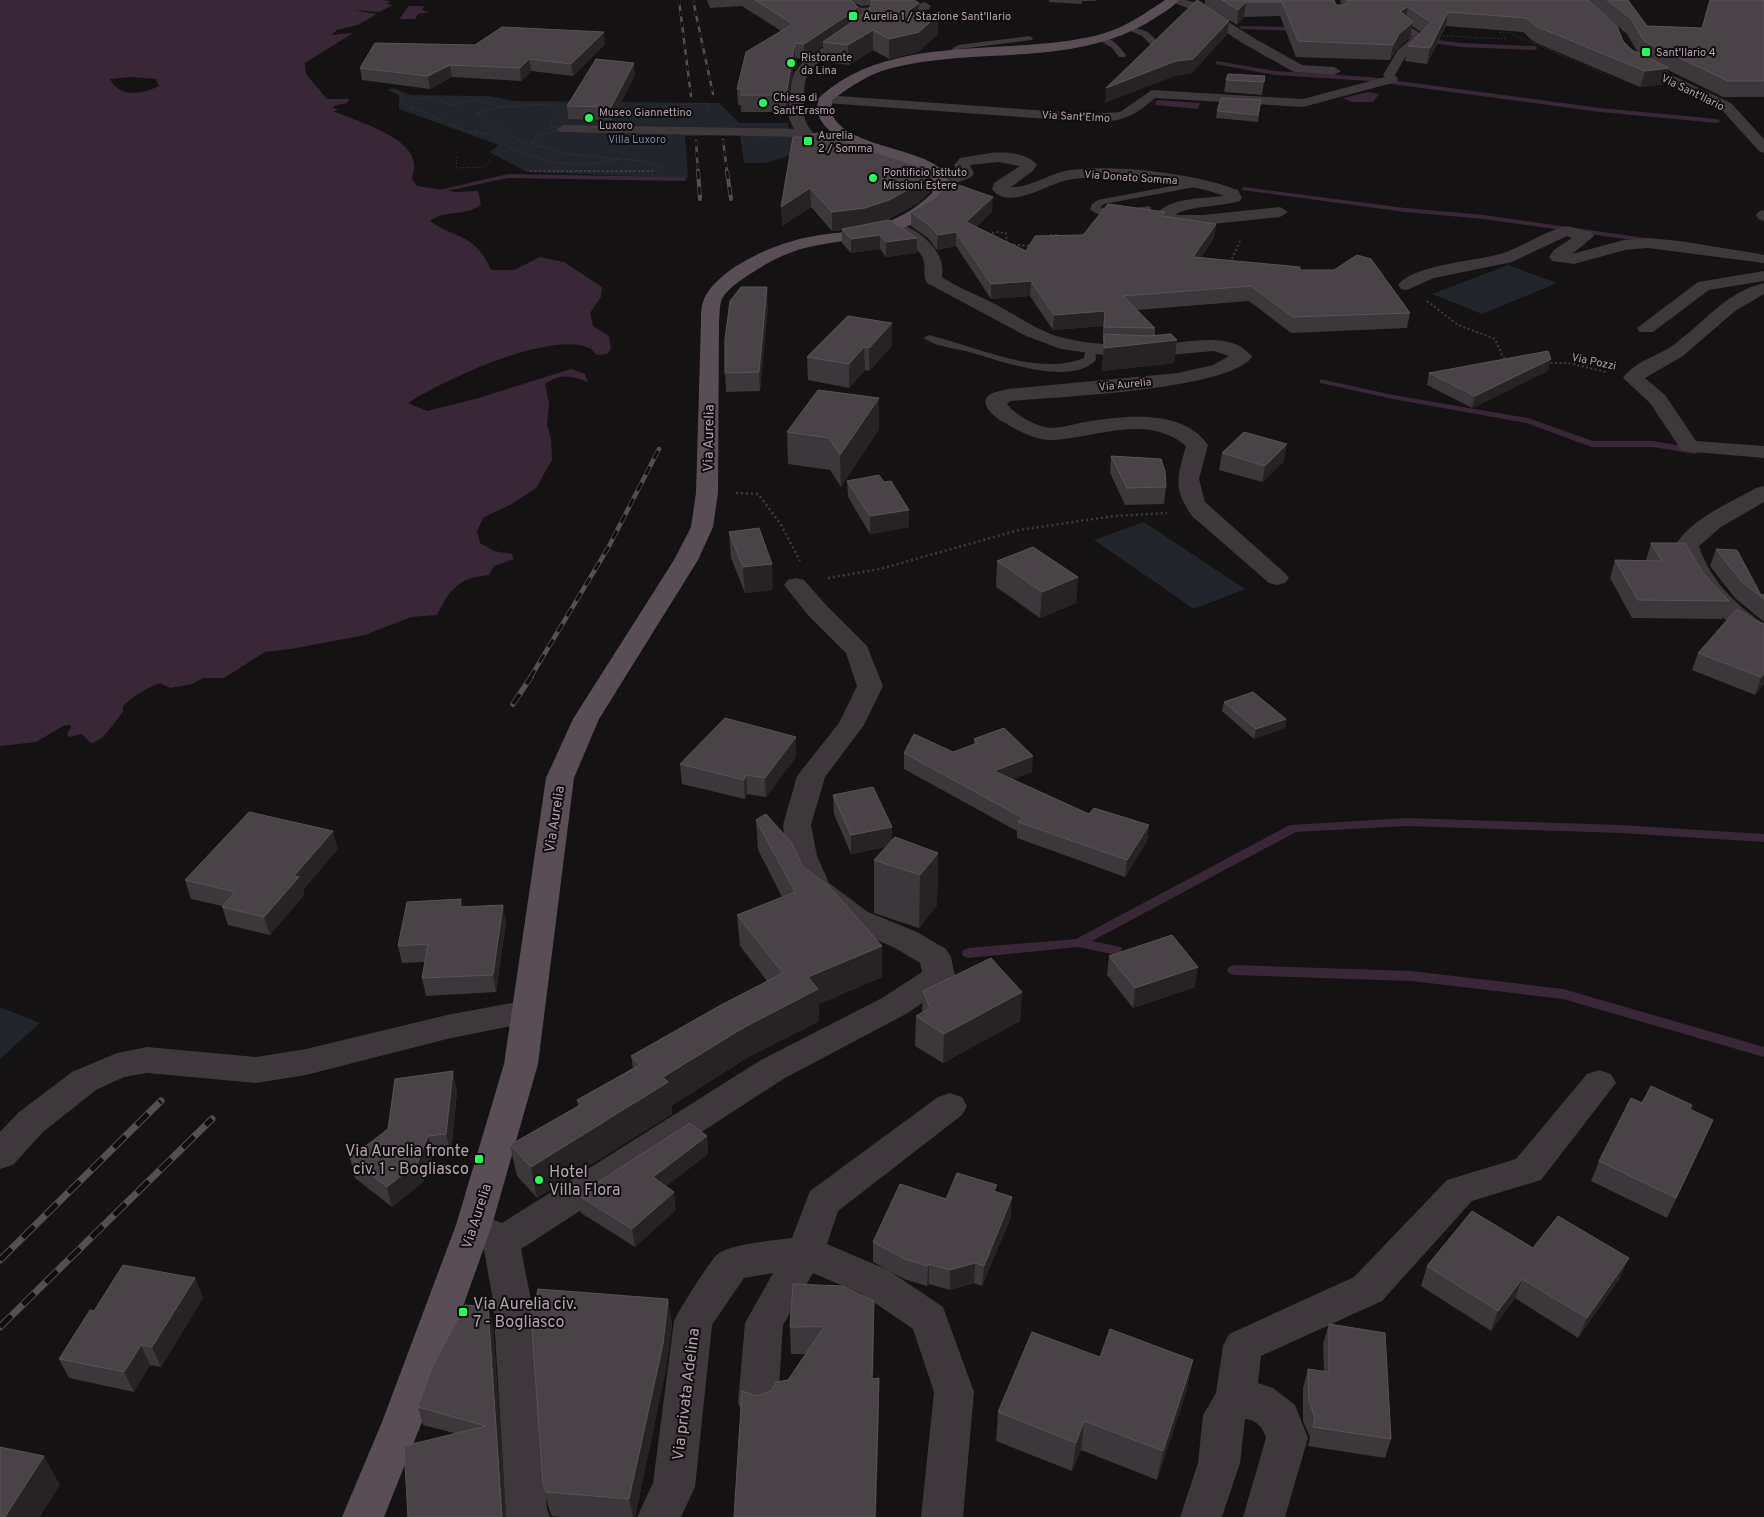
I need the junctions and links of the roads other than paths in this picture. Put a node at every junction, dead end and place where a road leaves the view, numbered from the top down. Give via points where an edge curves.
1 (839, 0) edge
2 (1173, 0) edge
3 (925, 6) dead end
4 (858, 12) junction
5 (1404, 26) edge
6 (1131, 28) junction
7 (1029, 38) dead end
8 (1102, 38) junction
9 (1154, 44) edge
10 (1624, 46) edge
11 (958, 55) junction
12 (1122, 55) dead end
13 (1334, 71) dead end
14 (825, 99) junction
15 (562, 130) road end
16 (805, 133) junction
17 (1764, 148) edge
18 (939, 178) junction
19 (1203, 183) junction
20 (1148, 209) edge
21 (1280, 212) dead end
22 (891, 226) junction
23 (1760, 269) edge
24 (1408, 285) dead end
25 (1646, 328) dead end
26 (930, 338) dead end
27 (1083, 346) junction
28 (1764, 452) edge
29 (1764, 493) edge
30 (1277, 578) dead end
31 (802, 581) road end
32 (1764, 635) edge
33 (528, 1012) junction
34 (1599, 1082) dead end
35 (950, 1106) dead end
36 (0, 1155) edge
37 (488, 1233) junction
38 (806, 1251) junction
39 (1234, 1400) junction
40 (758, 1403) edge
41 (363, 1517) edge
42 (528, 1517) edge
43 (658, 1517) edge
44 (942, 1517) edge
45 (1201, 1517) edge
46 (1264, 1517) edge

1 - 4 street
2 - 6 main road
2 - 13 street via 1196,7 1299,68
3 - 4 street
4 - 16 street via 865,22 861,29 810,64 800,76 796,118
5 - 14 street, Via Sant'Elmo via 1420,37 1402,52 1390,75 1392,79 1303,103 1152,94 1129,115 1091,118
6 - 8 main road
6 - 9 lane via 1145,34
7 - 11 lane via 958,47
8 - 11 main road via 1042,49
8 - 12 lane
10 - 17 street, Via Sant'Ilario via 1634,61 1726,106
11 - 14 main road via 917,59 868,71 849,80
14 - 18 main road via 825,114 834,128 853,139 931,168
15 - 16 street
16 - 18 street via 818,144
18 - 19 street, Via Donato Somma via 963,177 966,174 962,165 965,160 997,157 1014,158 1030,165 1000,186 1000,189 1014,193 1026,192 1060,176 1076,174
18 - 22 main road, Via Aurelia via 940,194 930,204
19 - 20 lane via 1101,202 1095,206 1102,213 1114,214
19 - 21 street, Via Donato Somma via 1222,187 1234,198 1181,205 1168,212 1167,216 1192,222
22 - 27 street, Via Aurelia via 910,236 934,259 936,270 933,279 944,288 982,304 1024,329 1053,340
22 - 33 main road, Via Aurelia via 861,235 797,244 768,255 740,274 713,300 707,492 702,527 686,560 586,719 560,778
23 - 24 street via 1653,244 1632,244 1562,259 1558,257 1560,254 1586,236 1567,230 1529,244 1506,258 1429,274
23 - 25 street via 1704,286
23 - 28 street via 1744,295 1676,352 1644,367 1633,378 1658,399 1689,448
26 - 27 lane via 1018,363 1048,367 1078,366 1090,360 1091,351
27 - 30 street, Via Aurelia via 1161,351 1212,345 1234,348 1242,357 1220,369 1178,379 1008,395 994,403 1002,412 1042,433 1120,423 1150,423 1189,435 1197,445 1186,484 1191,498 1200,511
29 - 32 street via 1710,524 1694,535 1687,545 1690,560 1714,593 1740,619
31 - 37 street via 818,610 858,651 870,686 851,724 811,776 797,825 802,856 816,889 857,919 906,940 935,958 939,976 894,1006 772,1070 547,1215
33 - 36 street via 447,1027 306,1062 256,1070 147,1060 117,1066 84,1081 31,1122
33 - 37 main road, Via Aurelia
34 - 39 street via 1528,1170 1460,1190 1368,1290 1243,1346
35 - 38 street via 823,1202
37 - 41 main road, Via Aurelia via 402,1422
37 - 42 street via 512,1300
38 - 40 street via 764,1322
38 - 43 street, Via privata Adelina via 732,1264 693,1320 674,1486
38 - 44 street via 875,1282 929,1319 954,1392
39 - 45 street via 1223,1415 1220,1463
39 - 46 street via 1260,1401 1281,1418 1286,1438

